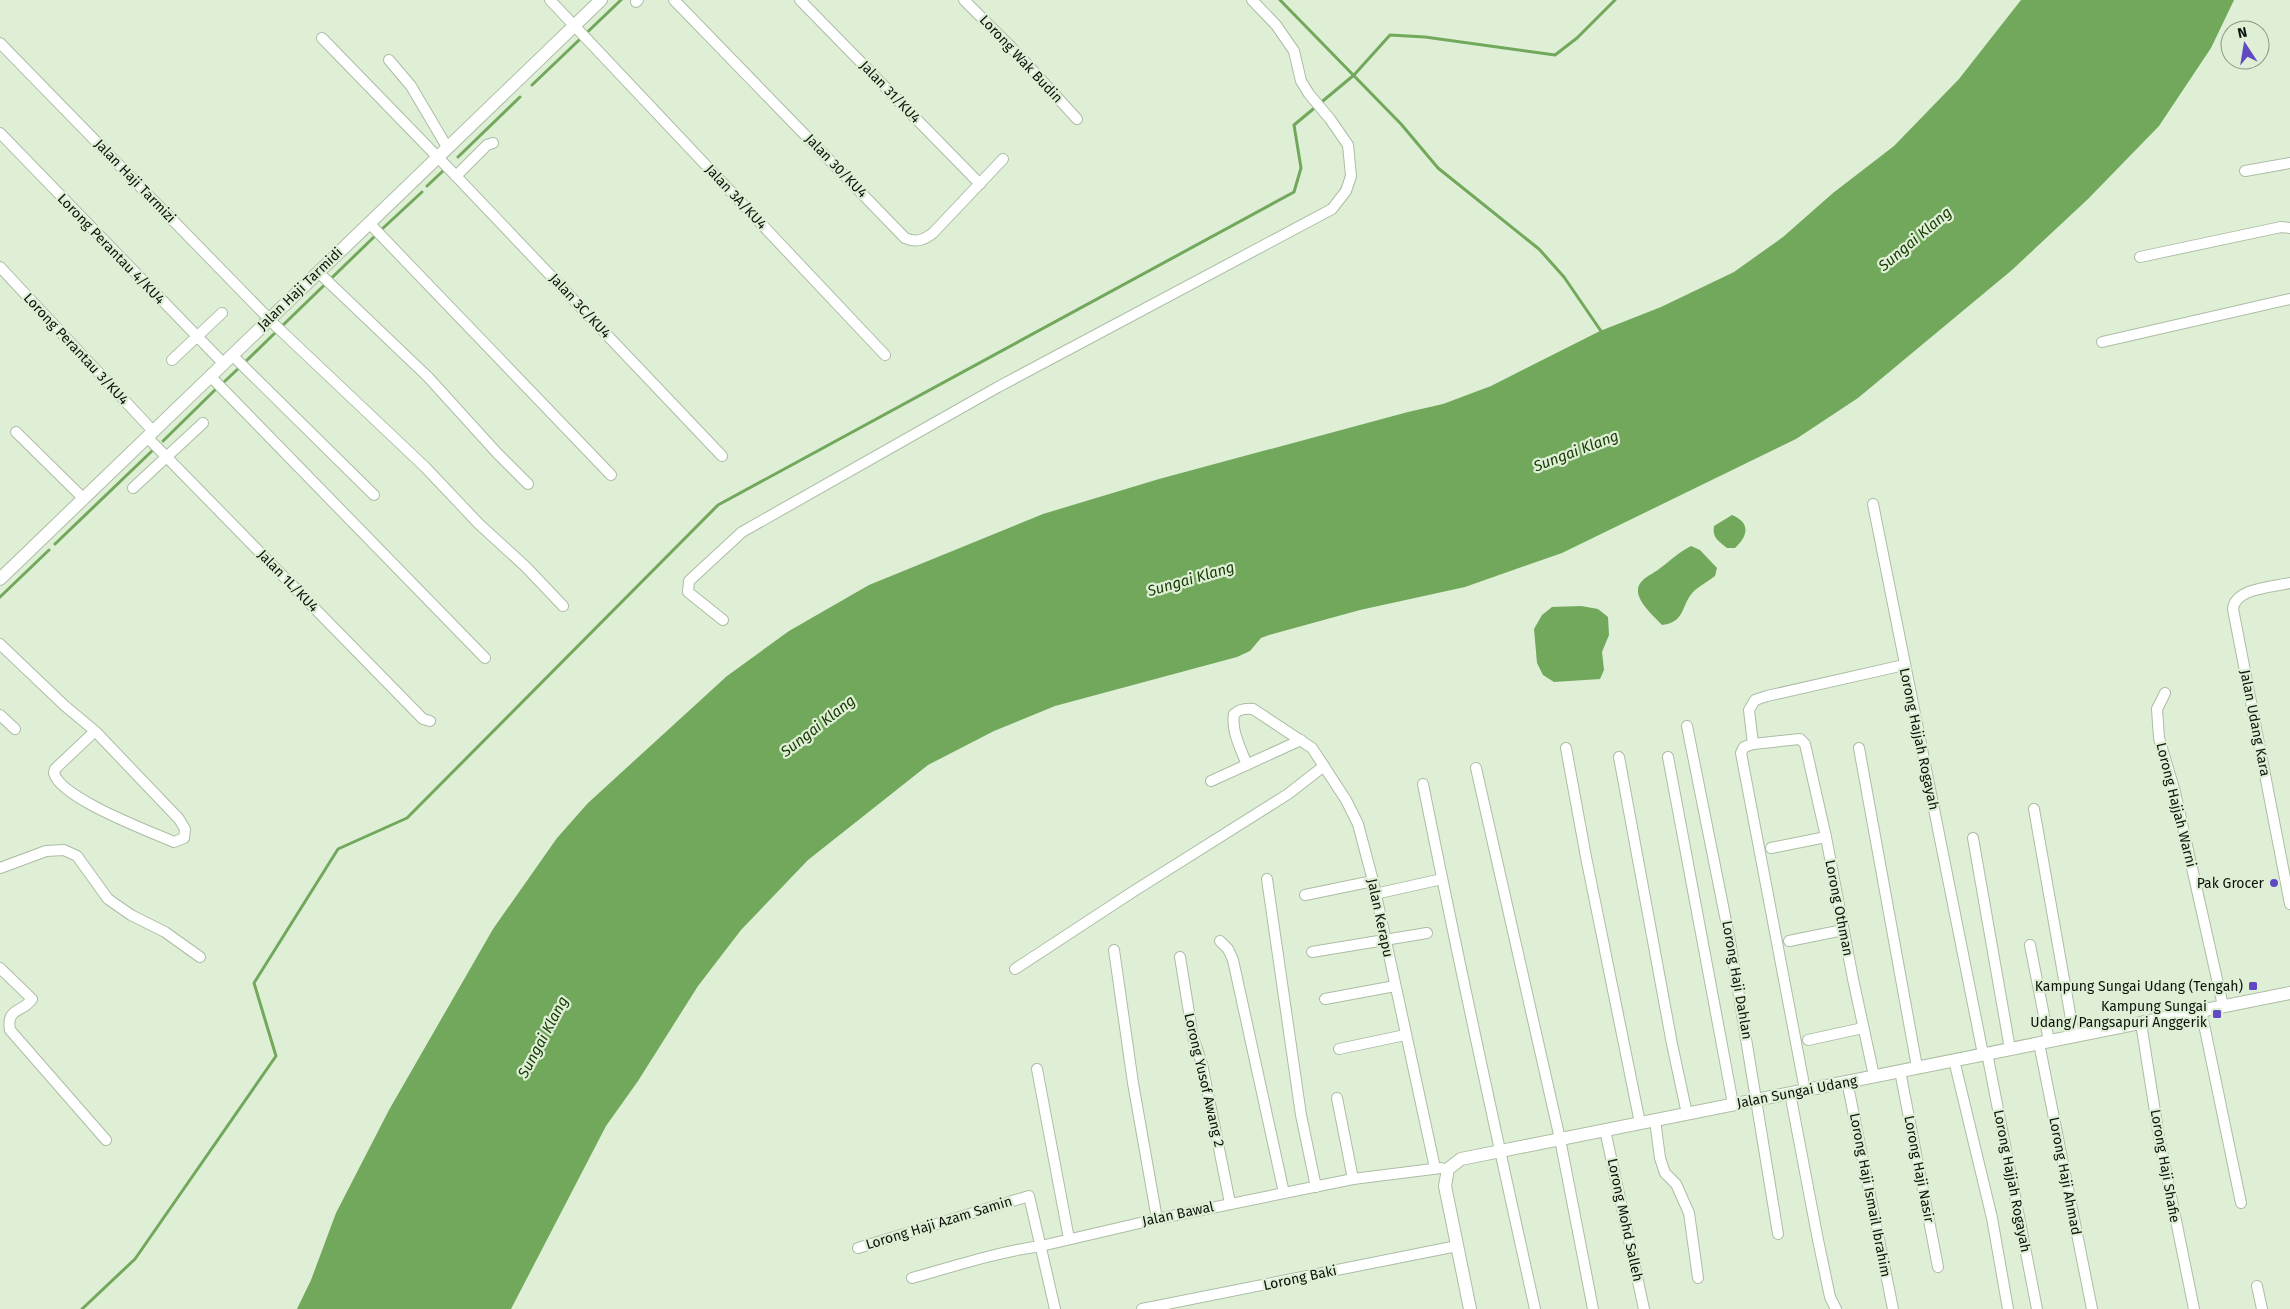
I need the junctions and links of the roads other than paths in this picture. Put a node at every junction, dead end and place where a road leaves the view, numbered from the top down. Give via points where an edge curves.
1 (550, 0) edge
2 (601, 0) edge
3 (674, 0) edge
4 (800, 0) edge
5 (964, 0) edge
6 (1252, 0) edge
7 (581, 33) junction
8 (322, 38) dead end
9 (0, 44) edge
10 (389, 60) dead end
11 (1077, 120) dead end
12 (0, 133) edge
13 (492, 143) dead end
14 (447, 147) junction
15 (436, 158) junction
16 (1003, 159) dead end
17 (2290, 163) edge
18 (2245, 171) dead end
19 (456, 176) junction
20 (980, 184) junction
21 (369, 223) junction
22 (2290, 228) edge
23 (2140, 257) dead end
24 (0, 267) edge
25 (321, 275) junction
26 (2290, 299) edge
27 (222, 314) dead end
28 (270, 318) junction
29 (197, 338) junction
30 (2102, 342) dead end
31 (885, 355) dead end
32 (228, 359) junction
33 (172, 360) dead end
34 (210, 376) junction
35 (203, 423) dead end
36 (16, 432) dead end
37 (150, 434) junction
38 (166, 456) junction
39 (722, 456) dead end
40 (611, 475) dead end
41 (528, 484) dead end
42 (132, 488) dead end
43 (374, 495) dead end
44 (83, 498) junction
45 (1873, 504) dead end
46 (0, 579) edge
47 (2290, 583) edge
48 (563, 606) dead end
49 (723, 620) dead end
50 (0, 644) edge
51 (485, 658) dead end
52 (1904, 665) junction
53 (2166, 693) dead end
54 (0, 715) edge
55 (430, 721) dead end
56 (1687, 726) dead end
57 (15, 729) dead end
58 (95, 731) junction
59 (1301, 740) junction
60 (1753, 744) junction
61 (1566, 748) dead end
62 (1859, 748) dead end
63 (1619, 757) dead end
64 (1668, 757) dead end
65 (1247, 764) junction
66 (1324, 766) junction
67 (1476, 768) dead end
68 (1211, 781) dead end
69 (1423, 784) dead end
70 (2034, 808) dead end
71 (1826, 837) junction
72 (1973, 838) dead end
73 (1770, 848) dead end
74 (0, 868) edge
75 (1442, 879) junction
76 (1267, 880) dead end
77 (1373, 881) junction
78 (1375, 894) junction
79 (1305, 895) dead end
80 (2290, 904) edge
81 (1843, 930) junction
82 (1428, 933) dead end
83 (1220, 940) dead end
84 (1385, 940) junction
85 (1789, 941) dead end
86 (2030, 945) dead end
87 (1114, 950) dead end
88 (1312, 952) dead end
89 (200, 957) dead end
90 (1180, 957) dead end
91 (0, 968) edge
92 (1016, 968) dead end
93 (1395, 986) junction
94 (2290, 992) edge
95 (1325, 999) dead end
96 (2223, 1006) junction
97 (2201, 1010) junction
98 (2140, 1022) junction
99 (1863, 1028) junction
100 (1405, 1035) junction
101 (2074, 1036) junction
102 (1808, 1040) dead end
103 (2044, 1042) junction
104 (2010, 1048) junction
105 (1339, 1049) dead end
106 (1985, 1054) junction
107 (1954, 1060) junction
108 (1917, 1067) junction
109 (1037, 1069) dead end
110 (1900, 1071) junction
111 (1874, 1076) junction
112 (1847, 1081) junction
113 (1805, 1090) junction
114 (1790, 1093) junction
115 (1336, 1098) dead end
116 (1758, 1099) junction
117 (1733, 1104) junction
118 (1687, 1114) junction
119 (1654, 1120) junction
120 (1640, 1123) junction
121 (1605, 1130) junction
122 (1560, 1139) junction
123 (106, 1140) dead end
124 (1502, 1151) junction
125 (1442, 1168) junction
126 (1353, 1179) junction
127 (1316, 1187) junction
128 (1284, 1193) junction
129 (1230, 1203) junction
130 (2241, 1203) dead end
131 (1157, 1218) junction
132 (1778, 1234) dead end
133 (1069, 1239) junction
134 (1041, 1246) junction
135 (1457, 1246) junction
136 (858, 1248) dead end
137 (1938, 1267) dead end
138 (912, 1278) dead end
139 (1698, 1278) dead end
140 (2257, 1286) dead end
141 (1055, 1309) edge
142 (1142, 1309) edge
143 (1470, 1309) edge
144 (1535, 1309) edge
145 (1593, 1309) edge
146 (1644, 1309) edge
147 (1836, 1309) edge
148 (1893, 1309) edge
149 (2008, 1309) edge
150 (2037, 1309) edge
151 (2092, 1309) edge
152 (2194, 1309) edge
153 (2262, 1309) edge

1 - 7 street, Jalan 3A/KU4
2 - 7 street, Jalan Haji Tarmidi
3 - 20 street, Jalan 30/KU4 via 905,238 926,238
4 - 20 street, Jalan 31/KU4
5 - 11 street, Lorong Wak Budin
6 - 49 street via 1276,25 1294,51 1301,81 1348,145 1351,176 1346,190 1332,209 1007,383 742,532 702,567 687,588
7 - 14 street, Jalan Haji Tarmidi
7 - 31 street, Jalan 3A/KU4
8 - 15 street, Jalan 3C/KU4
9 - 28 street, Jalan Haji Tarmizi
10 - 14 street via 411,86
12 - 29 street, Lorong Perantau 4/KU4
13 - 19 street
14 - 15 street, Jalan Haji Tarmidi
15 - 19 street, Jalan 3C/KU4
15 - 21 street, Jalan Haji Tarmidi
16 - 20 street, Jalan 30/KU4
17 - 18 street
19 - 39 street, Jalan 3C/KU4
21 - 25 street, Jalan Haji Tarmidi
21 - 40 street
22 - 23 street via 2281,227
24 - 37 street, Lorong Perantau 3/KU4
25 - 28 street, Jalan Haji Tarmidi
25 - 41 street via 428,377
26 - 30 street
27 - 29 street
28 - 32 street, Jalan Haji Tarmidi
28 - 48 street, Jalan Haji Tarmizi
29 - 32 street, Lorong Perantau 4/KU4
29 - 33 street
32 - 34 street, Jalan Haji Tarmidi
32 - 43 street, Lorong Perantau 4/KU4
34 - 37 street, Jalan Haji Tarmidi
34 - 51 street
35 - 38 street
36 - 44 street
37 - 38 street, Jalan 1L/KU4
37 - 44 street, Jalan Haji Tarmidi
38 - 42 street
38 - 55 street, Jalan 1L/KU4 via 423,719
44 - 46 street, Jalan Haji Tarmidi
45 - 52 street, Lorong Hajjah Rogayah
47 - 80 street, Jalan Udang Kara via 2237,598 2233,609
50 - 58 street
52 - 60 street via 1755,700 1749,710
52 - 106 street, Lorong Hajjah Rogayah
53 - 96 street, Lorong Hajjah Warni via 2157,710 2159,738 2175,792
54 - 57 street
56 - 116 street, Lorong Haji Dahlan via 1714,854
58 - 58 street via 179,819 185,828 184,838 174,842 122,819 76,797 57,781 55,769
59 - 65 street
59 - 65 street, Jalan Kerapu via 1253,709 1240,710 1234,714 1234,729
59 - 66 street, Jalan Kerapu via 1312,748
60 - 71 street, Lorong Othman via 1803,741
60 - 113 street via 1744,747 1741,753
61 - 120 street
62 - 108 street
63 - 118 street
64 - 117 street
65 - 68 street
66 - 77 street, Jalan Kerapu via 1358,824
66 - 92 street via 1288,794
67 - 122 street
69 - 75 street
70 - 101 street
71 - 73 street
71 - 81 street, Lorong Othman
72 - 104 street
74 - 89 street via 46,852 64,850 77,856 108,899
75 - 78 street
75 - 124 street via 1479,1062
76 - 127 street via 1301,1115
77 - 78 street, Jalan Kerapu
77 - 79 street
78 - 84 street, Jalan Kerapu
81 - 85 street
81 - 99 street, Lorong Othman
82 - 84 street
83 - 128 street via 1233,960
84 - 88 street
84 - 93 street, Jalan Kerapu
86 - 103 street, Lorong Haji Ahmad
87 - 131 street
90 - 129 street, Lorong Yusof Awang 2 via 1193,1037 1202,1064
91 - 123 street via 32,999 12,1014 10,1030
93 - 95 street
93 - 100 street, Jalan Kerapu
94 - 96 street, Jalan Sungai Udang
96 - 97 street, Jalan Sungai Udang
97 - 98 street, Jalan Sungai Udang
97 - 130 street
98 - 101 street, Jalan Sungai Udang
98 - 152 street, Lorong Haji Shafie via 2159,1137
99 - 102 street
99 - 111 street, Lorong Othman
100 - 105 street
100 - 125 street, Jalan Kerapu
101 - 103 street, Jalan Sungai Udang
103 - 104 street, Jalan Sungai Udang
103 - 151 street, Lorong Haji Ahmad
104 - 106 street, Jalan Sungai Udang
106 - 107 street, Jalan Sungai Udang
106 - 150 street, Lorong Hajjah Rogayah
107 - 108 street, Jalan Sungai Udang
107 - 149 street via 1992,1218
108 - 110 street, Jalan Sungai Udang
109 - 133 street
110 - 111 street, Jalan Sungai Udang
110 - 137 street, Lorong Haji Nasir
111 - 112 street, Jalan Sungai Udang
112 - 113 street, Jalan Sungai Udang
112 - 148 street, Lorong Haji Ismail Ibrahim
113 - 114 street, Jalan Sungai Udang
114 - 116 street, Jalan Sungai Udang
114 - 147 street via 1830,1297
115 - 126 street
116 - 117 street, Jalan Sungai Udang
116 - 132 street, Lorong Haji Dahlan
117 - 118 street, Jalan Sungai Udang
118 - 119 street, Jalan Sungai Udang
119 - 120 street, Jalan Sungai Udang
119 - 139 street via 1665,1172 1676,1184 1688,1213
120 - 121 street, Jalan Sungai Udang
121 - 122 street, Jalan Sungai Udang
121 - 146 street, Lorong Mohd Salleh
122 - 124 street, Jalan Sungai Udang
122 - 145 street
124 - 125 street, Jalan Sungai Udang via 1461,1159
124 - 144 street
125 - 126 street, Jalan Bawal
125 - 135 street
126 - 127 street, Jalan Bawal
127 - 128 street, Jalan Bawal
128 - 129 street, Jalan Bawal
129 - 131 street, Jalan Bawal
131 - 133 street, Jalan Bawal
133 - 134 street, Jalan Bawal
134 - 136 street, Lorong Haji Azam Samin via 1029,1196
134 - 138 street, Jalan Bawal via 962,1262
134 - 141 street
135 - 142 street, Lorong Baki
135 - 143 street
140 - 153 street

